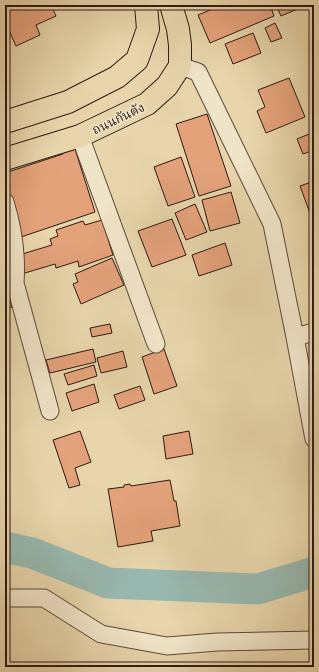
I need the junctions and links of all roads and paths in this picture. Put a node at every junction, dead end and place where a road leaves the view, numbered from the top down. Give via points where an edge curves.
1 (146, 5) edge
2 (171, 5) edge
3 (180, 66) junction
4 (5, 122) edge
5 (80, 136) junction
6 (5, 159) edge
7 (5, 202) edge
8 (314, 332) edge
9 (295, 337) junction
10 (156, 344) dead end
11 (50, 411) dead end
12 (314, 439) edge
13 (5, 598) edge
14 (314, 640) edge

1 - 4 main road via 148,29 137,60 116,77 68,102
2 - 3 main road via 178,28
3 - 5 main road, ถนนกันตัง via 167,86 147,104
3 - 9 street via 198,72 272,224
5 - 6 main road, ถนนกันตัง
5 - 10 street
7 - 11 street via 11,224 16,267 15,283
8 - 9 street
9 - 12 street
13 - 14 street via 44,598 101,634 166,646

